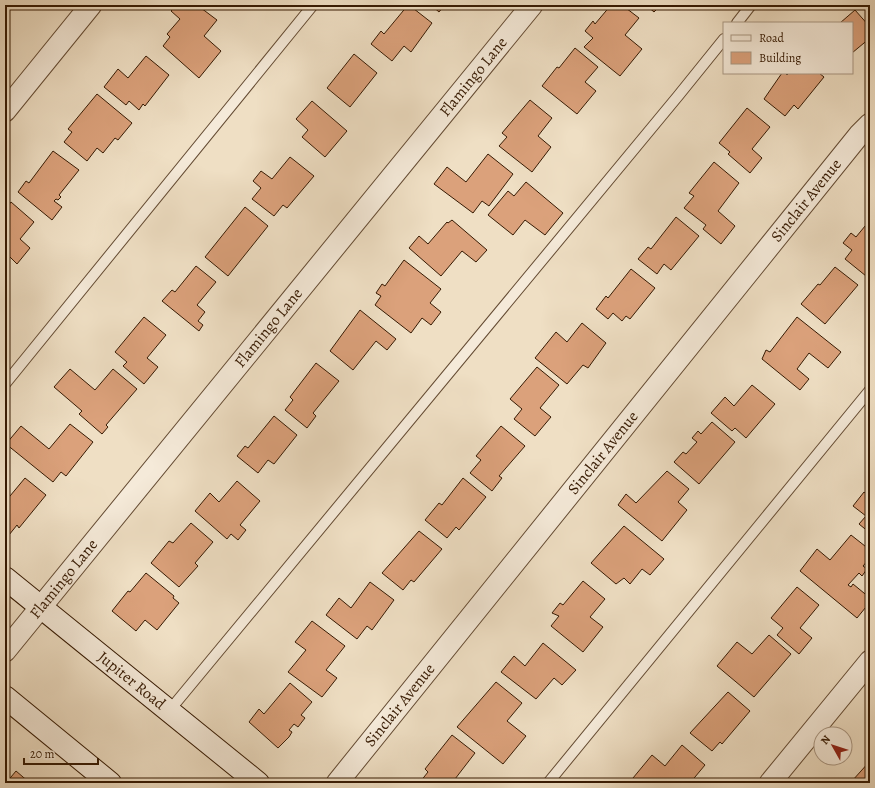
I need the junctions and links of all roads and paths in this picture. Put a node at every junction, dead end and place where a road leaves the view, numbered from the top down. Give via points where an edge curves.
1 (91, 5) edge
2 (313, 5) edge
3 (532, 5) edge
4 (751, 5) edge
5 (738, 22) edge
6 (723, 40) edge
7 (5, 111) edge
8 (870, 124) edge
9 (5, 384) edge
10 (870, 390) edge
11 (5, 578) edge
12 (41, 607) junction
13 (5, 651) edge
14 (870, 661) edge
15 (5, 697) edge
16 (169, 711) junction
17 (109, 783) edge
18 (258, 783) edge
19 (337, 783) edge
20 (548, 783) edge
21 (770, 783) edge

1 - 7 street
2 - 9 lane
3 - 12 street, Flamingo Lane
4 - 5 lane
6 - 16 lane
8 - 19 street, Sinclair Avenue
10 - 20 lane
11 - 12 main road, Jupiter Road
12 - 13 street, Flamingo Lane
12 - 16 main road, Jupiter Road
14 - 21 street
15 - 17 main road
16 - 18 main road, Jupiter Road

